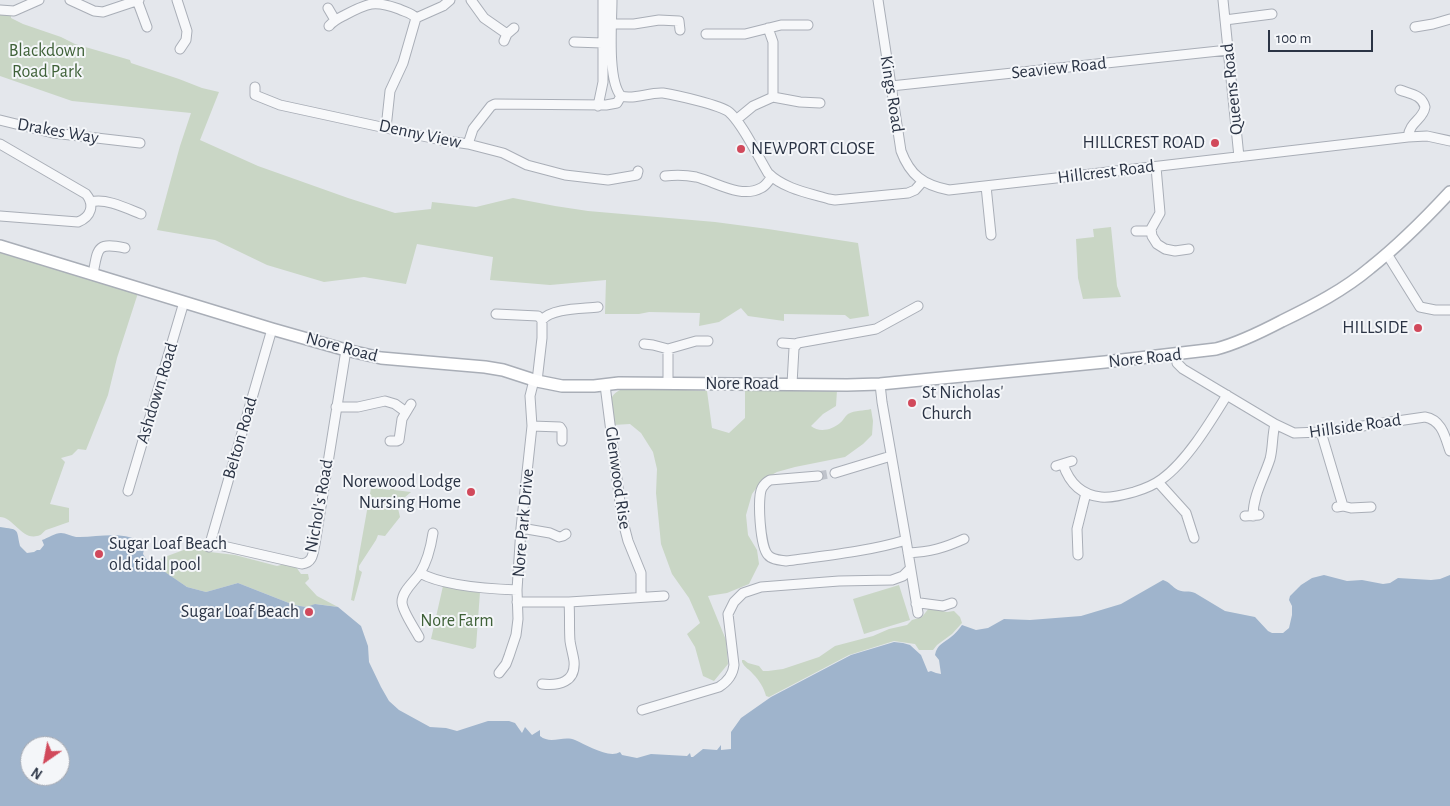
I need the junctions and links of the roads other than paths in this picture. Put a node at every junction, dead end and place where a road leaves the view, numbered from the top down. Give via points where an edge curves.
1 (39, 0) edge
2 (70, 0) edge
3 (137, 0) edge
4 (177, 0) edge
5 (450, 0) edge
6 (471, 0) edge
7 (603, 0) edge
8 (612, 0) edge
9 (878, 0) edge
10 (1223, 0) edge
11 (328, 8) dead end
12 (0, 10) edge
13 (1267, 12) dead end
14 (416, 18) junction
15 (1225, 18) junction
16 (1450, 19) edge
17 (612, 24) junction
18 (808, 25) dead end
19 (147, 27) dead end
20 (1415, 27) dead end
21 (768, 28) junction
22 (680, 30) dead end
23 (509, 34) dead end
24 (712, 37) dead end
25 (574, 42) dead end
26 (602, 43) junction
27 (180, 49) dead end
28 (1228, 50) junction
29 (891, 86) junction
30 (1400, 90) dead end
31 (254, 94) dead end
32 (622, 96) junction
33 (773, 97) junction
34 (820, 102) dead end
35 (598, 106) junction
36 (0, 120) edge
37 (736, 120) junction
38 (386, 128) junction
39 (1408, 137) junction
40 (1450, 140) edge
41 (140, 143) dead end
42 (0, 144) edge
43 (468, 144) junction
44 (1239, 157) junction
45 (1156, 167) junction
46 (638, 171) dead end
47 (772, 176) junction
48 (671, 178) dead end
49 (923, 181) junction
50 (986, 186) junction
51 (1450, 192) edge
52 (91, 202) junction
53 (135, 209) dead end
54 (0, 216) edge
55 (1136, 231) dead end
56 (1151, 231) junction
57 (991, 235) dead end
58 (0, 246) edge
59 (125, 248) dead end
60 (1189, 249) dead end
61 (1387, 254) junction
62 (93, 274) junction
63 (184, 302) junction
64 (598, 307) dead end
65 (915, 310) dead end
66 (1450, 310) edge
67 (496, 314) dead end
68 (542, 320) junction
69 (272, 329) junction
70 (708, 341) dead end
71 (782, 343) dead end
72 (644, 344) dead end
73 (797, 344) junction
74 (668, 349) junction
75 (346, 350) junction
76 (1176, 354) junction
77 (536, 381) junction
78 (668, 383) junction
79 (792, 384) junction
80 (880, 384) junction
81 (605, 386) junction
82 (1227, 395) junction
83 (336, 407) junction
84 (1275, 424) junction
85 (532, 426) junction
86 (1321, 432) junction
87 (1447, 436) edge
88 (390, 441) dead end
89 (562, 441) dead end
90 (1450, 451) edge
91 (891, 456) junction
92 (1064, 464) dead end
93 (836, 473) tunnel mouth
94 (818, 476) tunnel mouth
95 (1158, 482) junction
96 (132, 487) dead end
97 (1086, 494) junction
98 (1371, 507) dead end
99 (1252, 516) dead end
100 (521, 528) junction
101 (1194, 538) dead end
102 (434, 539) dead end
103 (562, 539) dead end
104 (964, 539) dead end
105 (906, 540) junction
106 (210, 546) joint
107 (908, 553) junction
108 (1078, 555) dead end
109 (910, 569) junction
110 (420, 574) junction
111 (517, 590) junction
112 (664, 596) dead end
113 (641, 597) junction
114 (517, 602) junction
115 (569, 602) junction
116 (949, 605) dead end
117 (420, 633) dead end
118 (506, 664) junction
119 (514, 668) dead end
120 (499, 673) dead end
121 (542, 684) dead end
122 (552, 685) junction
123 (550, 696) dead end
124 (649, 711) dead end

1 - 12 street via 14,11
2 - 3 street via 103,12
3 - 19 street
4 - 27 street via 187,31
5 - 14 street
6 - 23 street via 484,19
7 - 26 street
8 - 17 street
9 - 29 street, Kings Road
10 - 15 street, Queens Road
11 - 14 street via 332,23 373,3
13 - 15 street
14 - 38 street via 389,95
15 - 28 street, Queens Road
16 - 20 street via 1436,24 1425,22
17 - 22 street via 680,21
17 - 32 street via 612,68 616,88
18 - 21 street via 796,30 781,25
21 - 24 street via 748,34
21 - 33 street via 773,42
25 - 26 street
26 - 35 street via 603,82
28 - 29 street, Seaview Road
28 - 44 street, Queens Road
29 - 49 street, Kings Road via 901,150 910,170
30 - 39 street via 1411,89 1426,107 1423,115 1409,129
31 - 38 street, Denny View via 289,108
32 - 35 street via 616,103
32 - 37 street via 668,94 722,108
33 - 34 street via 809,107
33 - 37 street via 753,106
35 - 43 street via 494,102 473,129
36 - 41 street, Drakes Way via 48,132 116,137
37 - 47 street
38 - 43 street, Denny View
39 - 40 street, Hillcrest Road
39 - 44 street, Hillcrest Road
42 - 52 street via 86,194
43 - 46 street, Denny View via 505,154 545,171 614,179 637,175
44 - 45 street, Hillcrest Road
45 - 50 street, Hillcrest Road
45 - 56 street via 1160,213
47 - 48 street via 762,188 742,191 695,177
47 - 49 street via 786,185 834,200 908,194
49 - 50 street, Hillcrest Road via 949,190
50 - 57 street
51 - 61 street, Nore Road
52 - 53 street
52 - 54 street via 89,213 78,222
55 - 56 street
56 - 60 street via 1157,244 1165,249
58 - 62 street, Nore Road
59 - 62 street via 102,247 97,253
61 - 66 street via 1420,307
61 - 76 street, Nore Road via 1316,305 1249,338 1216,349
62 - 63 street, Nore Road
63 - 69 street, Nore Road
63 - 96 street, Ashdown Road
64 - 68 street via 557,312
65 - 73 street via 876,329
67 - 68 street via 538,316
68 - 77 street, Nore Park Drive
69 - 75 street, Nore Road
69 - 106 street, Belton Road
70 - 74 street
71 - 73 street
72 - 74 street
73 - 79 street via 794,346
74 - 78 street
75 - 77 street, Nore Road via 396,360 485,366
75 - 83 street, Nichol's Road
76 - 80 street, Nore Road
76 - 82 street, Hillside Road via 1180,367
77 - 81 street, Nore Road via 572,387
77 - 85 street, Nore Park Drive via 530,396
78 - 79 street, Nore Road
78 - 81 street, Nore Road
79 - 80 street, Nore Road
80 - 91 street
81 - 113 street, Glenwood Rise via 622,518 642,572
82 - 84 street, Hillside Road
82 - 95 street via 1194,444
83 - 88 street via 385,402 409,408 402,419 400,439
83 - 106 street, Nichol's Road via 310,561 302,564
84 - 86 street, Hillside Road via 1294,433
84 - 99 street via 1270,458
85 - 89 street via 560,427
85 - 100 street, Nore Park Drive
86 - 87 street, Hillside Road via 1425,417 1437,422
86 - 98 street via 1340,507
87 - 90 street, Hillside Road
91 - 93 street
91 - 105 street
92 - 97 street via 1072,483
94 - 105 street via 770,480 762,488 760,525 766,552 771,558 786,561
95 - 97 street via 1117,496
95 - 101 street via 1186,513
97 - 108 street via 1077,529
100 - 103 street via 550,533
100 - 111 street, Nore Park Drive
102 - 110 street
104 - 107 street via 939,549
105 - 107 street
107 - 109 street
109 - 116 street via 917,609 920,603
109 - 124 street via 895,580 761,587 743,593 728,614 734,662 733,671 724,684
110 - 111 street via 461,585
110 - 117 street via 405,592 402,602
111 - 114 street, Nore Park Drive
112 - 113 street
113 - 115 street
114 - 115 street
114 - 118 street, Nore Park Drive via 517,628
115 - 122 street via 573,670 565,681
118 - 119 street
118 - 120 street, Nore Park Drive
121 - 122 street
122 - 123 street

